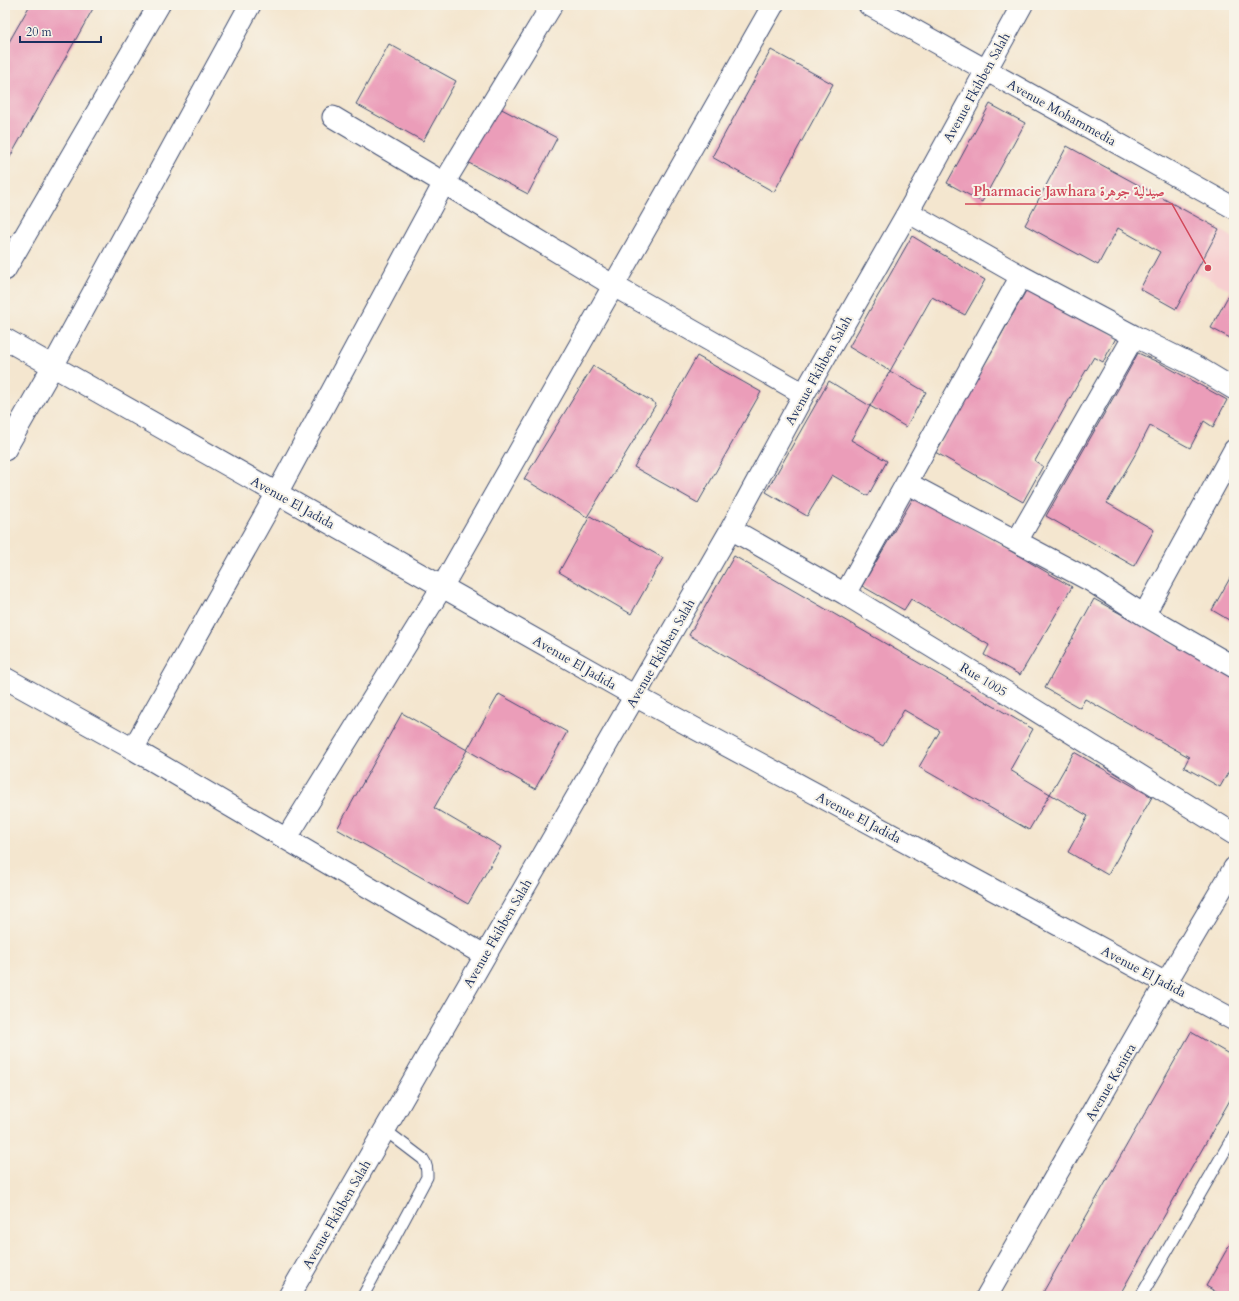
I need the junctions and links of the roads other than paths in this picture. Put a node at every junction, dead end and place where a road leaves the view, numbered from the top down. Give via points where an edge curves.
1 (159, 5) edge
2 (250, 5) edge
3 (552, 5) edge
4 (772, 5) edge
5 (869, 5) edge
6 (1022, 5) edge
7 (985, 70) junction
8 (333, 117) dead end
9 (444, 183) junction
10 (1234, 208) edge
11 (908, 212) junction
12 (5, 270) edge
13 (1020, 276) junction
14 (614, 286) junction
15 (1134, 336) junction
16 (5, 339) edge
17 (53, 366) junction
18 (1234, 389) edge
19 (804, 394) junction
20 (5, 450) edge
21 (1234, 450) edge
22 (907, 483) junction
23 (277, 493) junction
24 (731, 529) junction
25 (1017, 541) junction
26 (442, 587) junction
27 (845, 594) junction
28 (1144, 615) junction
29 (1234, 667) edge
30 (5, 678) edge
31 (635, 696) junction
32 (133, 749) junction
33 (1234, 834) edge
34 (286, 839) junction
35 (1234, 868) edge
36 (484, 955) junction
37 (1166, 983) junction
38 (1234, 1020) edge
39 (385, 1130) junction
40 (1234, 1135) edge
41 (289, 1296) edge
42 (363, 1296) edge
43 (987, 1296) edge
44 (1141, 1296) edge

1 - 12 street
2 - 17 street
3 - 9 street
4 - 14 street
5 - 7 street, Avenue Mohammedia
6 - 7 street, Avenue Fkihben Salah
7 - 10 street, Avenue Mohammedia
7 - 11 street, Avenue Fkihben Salah
8 - 9 street
9 - 14 street
9 - 23 street
11 - 13 street
11 - 19 street, Avenue Fkihben Salah
13 - 15 street
13 - 22 street
14 - 19 street
14 - 26 street
15 - 18 street via 1200,368
15 - 25 street
16 - 17 street, Avenue El Jadida
17 - 20 street
17 - 23 street, Avenue El Jadida
19 - 24 street, Avenue Fkihben Salah
21 - 28 street
22 - 25 street
22 - 27 street
23 - 26 street, Avenue El Jadida
23 - 32 street
24 - 27 street, Rue 1005
24 - 31 street, Avenue Fkihben Salah
25 - 28 street via 1091,581
26 - 31 street, Avenue El Jadida
26 - 34 street
27 - 33 street, Rue 1005
28 - 29 street
30 - 32 street
31 - 36 street, Avenue Fkihben Salah
31 - 37 street, Avenue El Jadida
32 - 34 street
34 - 36 street
35 - 37 street, Avenue Kenitra
36 - 39 street, Avenue Fkihben Salah
37 - 38 street, Avenue El Jadida
37 - 43 street, Avenue Kenitra
39 - 41 street, Avenue Fkihben Salah
39 - 42 lane via 426,1162 427,1177
40 - 44 lane

